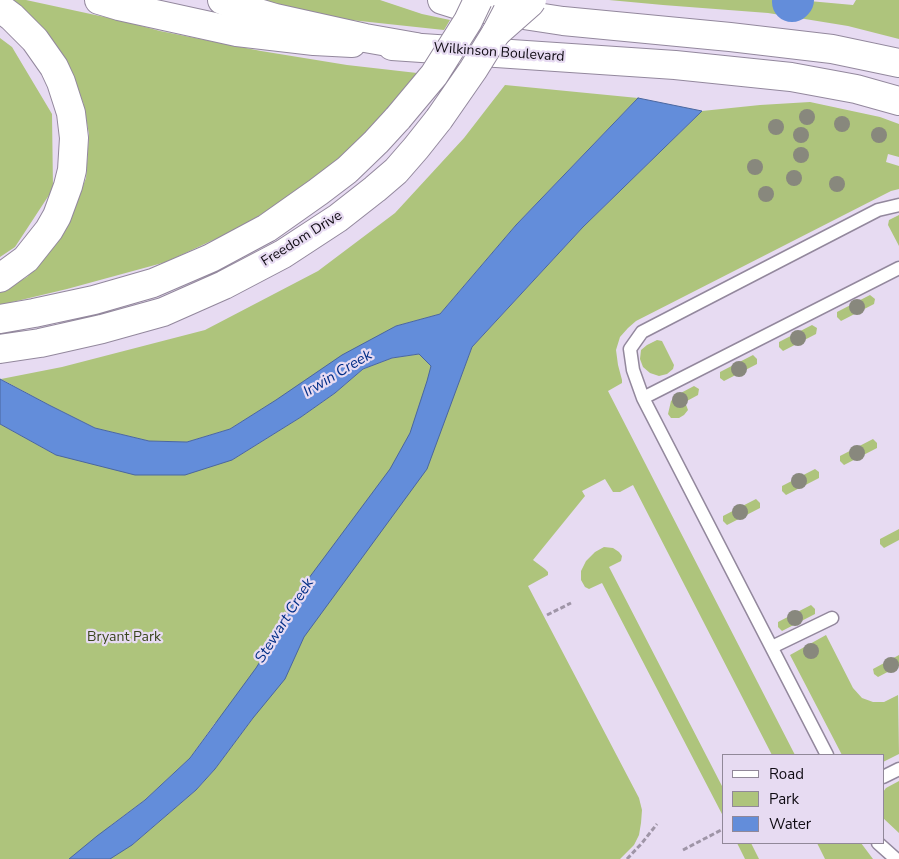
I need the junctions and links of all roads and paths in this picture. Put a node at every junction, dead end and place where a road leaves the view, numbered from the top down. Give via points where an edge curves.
1 (99, 0) edge
2 (222, 0) edge
3 (442, 0) edge
4 (478, 0) edge
5 (514, 0) edge
6 (532, 0) edge
7 (0, 8) edge
8 (496, 33) junction
9 (416, 47) junction
10 (899, 63) edge
11 (899, 101) edge
12 (899, 205) edge
13 (899, 268) edge
14 (0, 278) edge
15 (0, 318) edge
16 (0, 350) edge
17 (644, 398) junction
18 (571, 603) dead end
19 (547, 615) dead end
20 (832, 618) dead end
21 (772, 648) junction
22 (826, 754) edge
23 (899, 770) edge
24 (884, 778) edge
25 (657, 824) dead end
26 (722, 830) edge
27 (879, 844) edge
28 (683, 850) dead end
29 (627, 859) edge
30 (896, 859) edge

1 - 9 main road, Wilkinson Boulevard via 237,32 314,41
2 - 9 main road via 275,18
3 - 10 main road via 563,21 832,48
4 - 15 main road, Freedom Drive, bridge via 434,75 376,142 347,170 267,228 211,258 152,283 34,313
5 - 8 main road, Freedom Drive, bridge
6 - 8 main road, bridge
7 - 14 main road via 35,40 54,67 70,113 74,138 72,170 57,216 26,259
8 - 16 main road, Freedom Drive, bridge via 439,120 396,171 338,218 283,254 163,312 102,330
9 - 11 main road, Wilkinson Boulevard via 675,65 791,77
12 - 17 lane via 878,210 642,332 630,349 633,370
13 - 17 lane
17 - 21 lane
18 - 19 path
20 - 21 lane
21 - 22 lane
23 - 24 lane
25 - 29 path
26 - 28 path
27 - 30 lane

